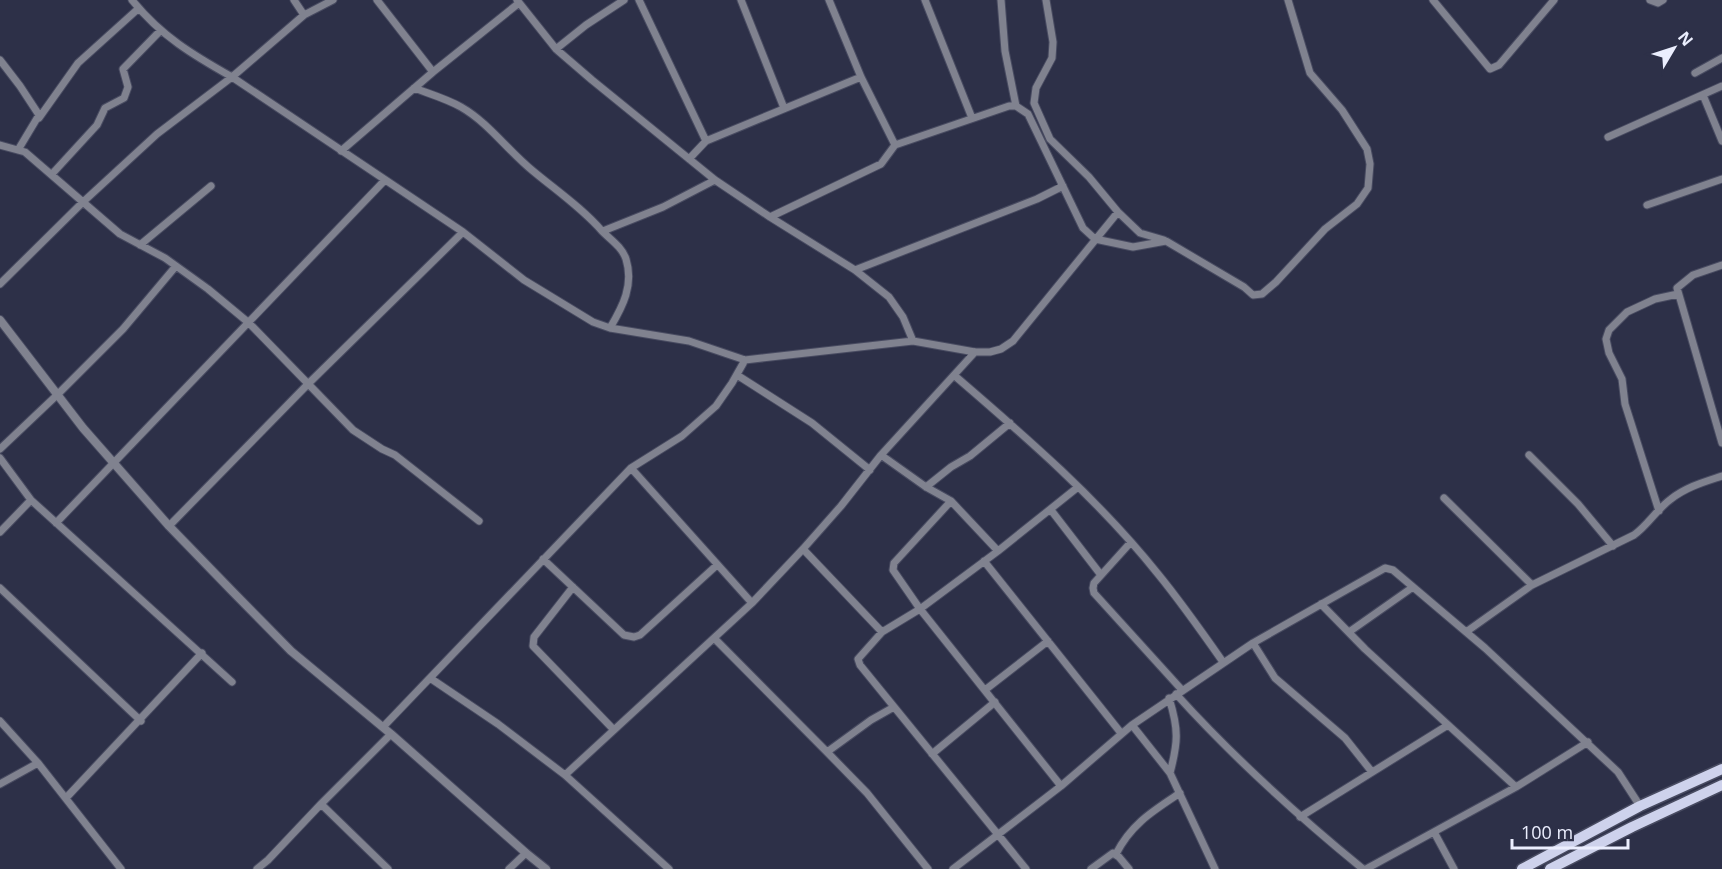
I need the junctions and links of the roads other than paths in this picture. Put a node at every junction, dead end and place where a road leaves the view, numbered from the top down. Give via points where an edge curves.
1 (132, 0) edge
2 (294, 0) edge
3 (333, 0) edge
4 (377, 0) edge
5 (624, 0) edge
6 (639, 0) edge
7 (741, 0) edge
8 (830, 0) edge
9 (925, 0) edge
10 (1001, 0) edge
11 (1046, 0) edge
12 (1288, 0) edge
13 (1554, 0) edge
14 (1650, 0) edge
15 (1663, 0) edge
16 (1435, 1) edge
17 (518, 2) edge
18 (139, 8) junction
19 (304, 15) junction
20 (160, 31) junction
21 (556, 49) junction
22 (1722, 58) edge
23 (0, 60) edge
24 (433, 72) junction
25 (1695, 73) dead end
26 (232, 77) junction
27 (861, 77) junction
28 (1722, 86) edge
29 (414, 88) junction
30 (1703, 95) junction
31 (1016, 106) junction
32 (784, 108) junction
33 (39, 118) junction
34 (972, 118) junction
35 (1608, 137) dead end
36 (706, 141) junction
37 (1722, 141) edge
38 (0, 145) edge
39 (895, 145) junction
40 (18, 150) junction
41 (341, 151) junction
42 (689, 159) junction
43 (52, 174) junction
44 (1722, 179) edge
45 (385, 180) junction
46 (715, 180) junction
47 (211, 186) dead end
48 (1063, 186) junction
49 (83, 202) junction
50 (1647, 205) dead end
51 (1118, 212) junction
52 (770, 217) junction
53 (603, 231) junction
54 (463, 232) junction
55 (1095, 239) junction
56 (1167, 241) junction
57 (140, 245) junction
58 (1722, 265) edge
59 (176, 266) junction
60 (855, 270) junction
61 (0, 284) edge
62 (1678, 294) junction
63 (0, 320) edge
64 (249, 323) junction
65 (610, 328) junction
66 (913, 341) junction
67 (975, 352) junction
68 (745, 360) junction
69 (737, 375) junction
70 (955, 376) junction
71 (309, 383) junction
72 (57, 395) junction
73 (1010, 423) junction
74 (1722, 443) edge
75 (0, 449) edge
76 (881, 455) junction
77 (1529, 455) dead end
78 (0, 458) edge
79 (114, 464) junction
80 (631, 468) junction
81 (870, 470) junction
82 (1722, 476) edge
83 (926, 487) junction
84 (1078, 487) junction
85 (1444, 498) dead end
86 (31, 500) junction
87 (951, 501) junction
88 (1051, 510) junction
89 (1659, 511) junction
90 (479, 520) dead end
91 (56, 523) junction
92 (169, 526) junction
93 (0, 532) edge
94 (1131, 542) junction
95 (1612, 546) junction
96 (803, 549) junction
97 (998, 551) junction
98 (543, 559) junction
99 (984, 561) junction
100 (717, 565) junction
101 (1101, 575) junction
102 (1532, 585) junction
103 (573, 587) junction
104 (1413, 587) junction
105 (0, 588) edge
106 (752, 603) junction
107 (1321, 604) junction
108 (920, 609) junction
109 (882, 632) junction
110 (1349, 632) junction
111 (1466, 632) junction
112 (714, 638) junction
113 (1048, 641) junction
114 (1252, 643) junction
115 (202, 653) junction
116 (1223, 662) junction
117 (430, 678) junction
118 (232, 682) dead end
119 (985, 690) junction
120 (1176, 694) junction
121 (995, 702) junction
122 (894, 707) junction
123 (0, 721) edge
124 (141, 721) junction
125 (1132, 725) junction
126 (1448, 725) junction
127 (383, 727) junction
128 (614, 730) junction
129 (1121, 733) junction
130 (391, 734) junction
131 (1588, 742) junction
132 (827, 752) junction
133 (932, 754) junction
134 (38, 763) junction
135 (1722, 769) edge
136 (1372, 772) junction
137 (1170, 773) junction
138 (565, 776) junction
139 (0, 784) edge
140 (1722, 785) edge
141 (1061, 786) junction
142 (1516, 787) junction
143 (1180, 793) junction
144 (66, 798) junction
145 (321, 804) junction
146 (1640, 806) junction
147 (1300, 817) junction
148 (1434, 832) junction
149 (998, 836) junction
150 (526, 853) junction
151 (1116, 854) junction
152 (385, 868) edge
153 (121, 869) edge
154 (258, 869) edge
155 (509, 869) edge
156 (546, 869) edge
157 (669, 869) edge
158 (928, 869) edge
159 (953, 869) edge
160 (1026, 869) edge
161 (1091, 869) edge
162 (1129, 869) edge
163 (1215, 869) edge
164 (1364, 869) edge
165 (1454, 869) edge
166 (1522, 869) edge
167 (1550, 869) edge

1 - 18 street
2 - 19 street
3 - 19 street
4 - 24 street
5 - 21 street
6 - 36 street
7 - 32 street
8 - 27 street
9 - 34 street
10 - 31 street via 1005,51
11 - 51 street via 1052,58 1036,88 1034,103 1050,139
12 - 56 street via 1310,73 1342,110 1367,149 1368,188 1357,204 1325,229 1262,294 1253,296
13 - 16 street via 1499,65 1490,69
14 - 15 street
17 - 21 street
17 - 24 street
18 - 20 street
18 - 33 street via 78,63
19 - 26 street
20 - 26 street
20 - 43 street via 123,69 128,87 124,98 105,108 97,125
21 - 42 street
22 - 25 street
23 - 33 street via 38,111
24 - 29 street
26 - 41 street
26 - 49 street via 157,134
27 - 32 street
27 - 39 street
28 - 30 street
29 - 41 street
29 - 53 street via 460,106 474,116
30 - 35 street
30 - 37 street
31 - 34 street
31 - 48 street via 1028,114
32 - 36 street
33 - 40 street
34 - 39 street
36 - 42 street
38 - 40 street
39 - 52 street via 881,164
40 - 43 street
41 - 45 street
42 - 46 street
43 - 49 street
44 - 50 street
45 - 54 street
45 - 64 street
46 - 52 street
46 - 53 street via 663,207
47 - 57 street
48 - 55 street via 1083,228
48 - 60 street
49 - 57 street via 120,234
49 - 61 street
51 - 55 street
51 - 56 street via 1140,233
52 - 60 street
53 - 65 street via 625,255 629,284
54 - 65 street via 524,280 593,322
54 - 71 street
55 - 56 street via 1133,247
55 - 67 street via 1013,341 1001,349
57 - 59 street
58 - 62 street via 1693,275 1677,288
59 - 64 street
59 - 72 street via 123,328
60 - 66 street via 889,297
62 - 74 street
62 - 89 street via 1627,312 1609,330 1606,339 1622,379 1625,404
63 - 72 street
64 - 71 street
64 - 79 street
65 - 68 street via 689,341
66 - 67 street
66 - 68 street
67 - 70 street
68 - 69 street
69 - 80 street via 716,406 695,426
69 - 81 street via 812,423
70 - 73 street
70 - 76 street
71 - 90 street via 353,430 395,454
71 - 92 street
72 - 75 street
72 - 79 street
73 - 83 street
73 - 84 street
76 - 81 street
76 - 83 street
77 - 95 street via 1578,504
78 - 86 street
79 - 91 street
79 - 92 street
80 - 98 street
80 - 100 street
81 - 96 street
82 - 89 street via 1682,491
83 - 87 street
84 - 88 street
84 - 94 street
85 - 102 street
86 - 91 street
86 - 93 street
87 - 97 street
87 - 108 street via 893,566
88 - 97 street
88 - 101 street
89 - 95 street via 1634,535
91 - 115 street
92 - 127 street via 291,651
94 - 101 street
94 - 116 street
95 - 102 street
96 - 106 street
96 - 109 street
97 - 99 street
98 - 103 street
98 - 117 street
99 - 108 street
99 - 113 street
100 - 103 street via 634,638 624,635
100 - 106 street
101 - 120 street via 1094,592
102 - 111 street
103 - 128 street via 534,637 533,646
104 - 107 street via 1385,568
104 - 110 street
104 - 111 street
105 - 124 street
106 - 112 street
107 - 110 street
107 - 114 street
108 - 109 street
108 - 119 street
109 - 122 street via 858,662
110 - 126 street
111 - 131 street
112 - 128 street
112 - 132 street
113 - 119 street
113 - 129 street
114 - 116 street
114 - 136 street via 1275,678 1345,738
115 - 118 street
115 - 124 street
116 - 120 street
117 - 127 street
117 - 138 street
119 - 121 street
120 - 125 street
120 - 137 street via 1178,730
120 - 147 street
121 - 133 street
121 - 141 street
122 - 132 street
122 - 133 street
123 - 134 street
124 - 144 street
125 - 129 street
125 - 137 street
126 - 136 street
126 - 142 street
127 - 130 street
128 - 138 street
129 - 141 street
130 - 145 street
130 - 150 street
131 - 142 street
131 - 146 street via 1618,771
132 - 158 street via 867,793
133 - 149 street
134 - 139 street
134 - 144 street
135 - 146 main road
136 - 147 street
137 - 143 street
138 - 157 street
140 - 167 main road
141 - 149 street
142 - 148 street
143 - 151 street via 1142,817
143 - 163 street
144 - 153 street
145 - 152 street
145 - 154 street
146 - 166 main road
147 - 164 street
148 - 164 street
148 - 165 street
149 - 159 street
149 - 160 street
150 - 155 street
150 - 156 street
151 - 161 street
151 - 162 street

